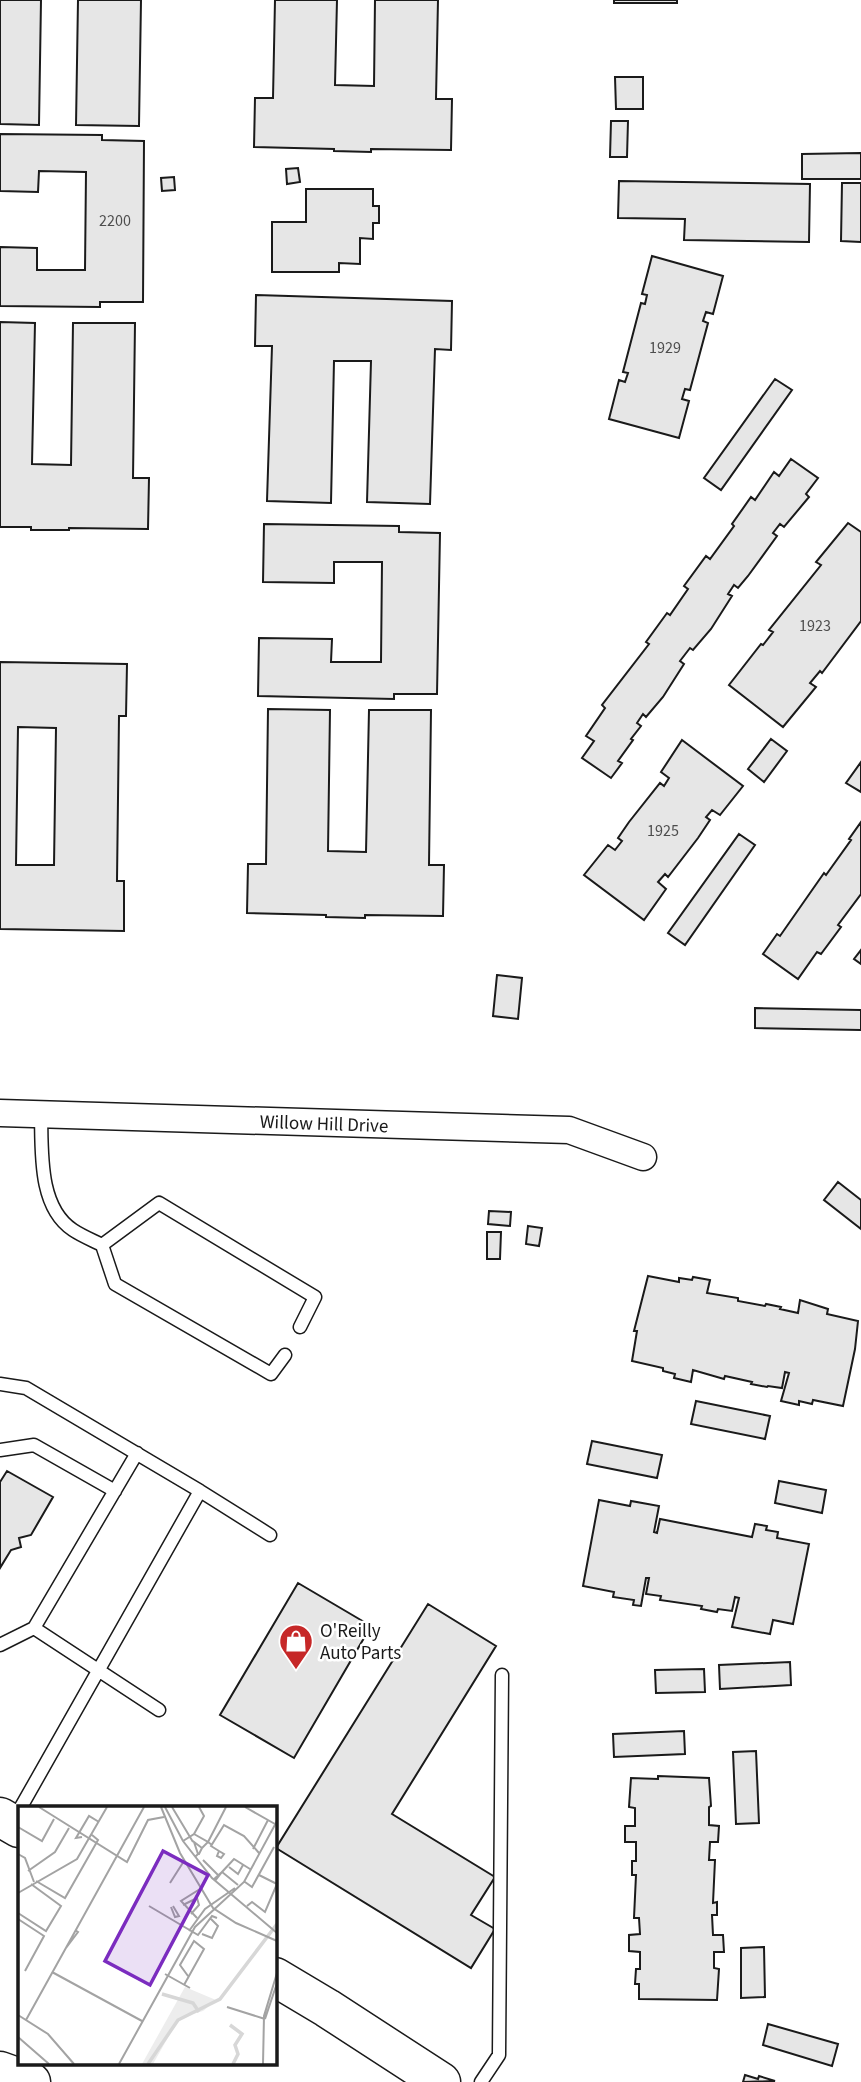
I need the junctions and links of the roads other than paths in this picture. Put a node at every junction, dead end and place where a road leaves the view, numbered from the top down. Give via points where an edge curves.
1 (0, 1113) edge
2 (41, 1114) junction
3 (643, 1157) dead end
4 (102, 1245) junction
5 (300, 1327) dead end
6 (285, 1355) dead end
7 (0, 1384) edge
8 (0, 1450) edge
9 (137, 1453) junction
10 (115, 1491) junction
11 (200, 1491) junction
12 (270, 1535) dead end
13 (34, 1629) junction
14 (0, 1645) edge
15 (98, 1672) junction
16 (502, 1675) dead end
17 (159, 1710) dead end
18 (21, 1806) edge
19 (276, 1978) edge
20 (0, 2071) edge
21 (31, 2082) edge
22 (441, 2082) edge
23 (481, 2082) edge

1 - 2 street, Willow Hill Drive
2 - 3 street, Willow Hill Drive via 569,1130
2 - 4 lane via 49,1201 71,1229
4 - 5 lane via 159,1203 315,1297
4 - 6 lane via 115,1284 271,1374
7 - 9 lane via 26,1388
8 - 10 lane via 34,1445
9 - 10 lane
9 - 11 lane
10 - 13 lane
11 - 12 lane
11 - 15 lane
13 - 14 lane
13 - 15 lane
15 - 17 lane
15 - 18 lane
16 - 23 lane via 499,2055
19 - 22 main road
20 - 21 main road

